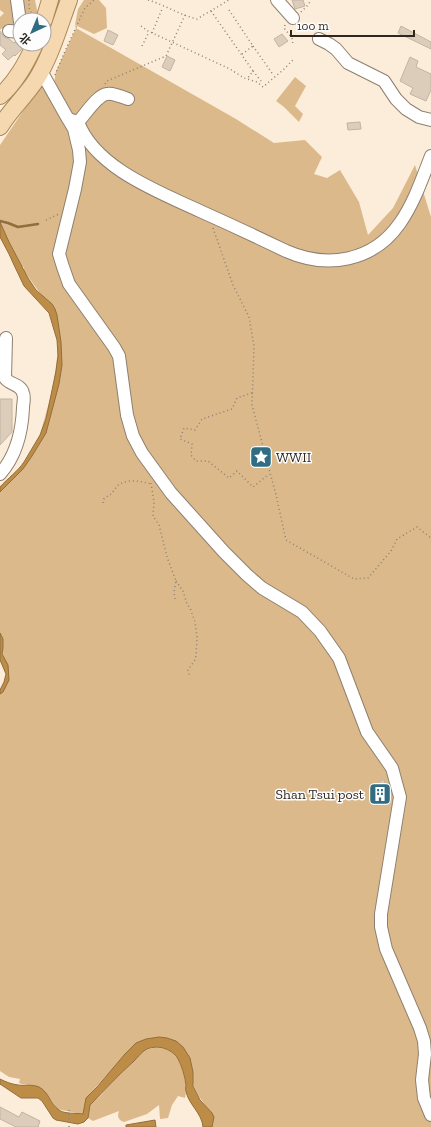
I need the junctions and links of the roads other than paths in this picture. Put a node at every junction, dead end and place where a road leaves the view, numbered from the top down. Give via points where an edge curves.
1 (17, 0) edge
2 (50, 0) edge
3 (69, 0) edge
4 (277, 0) edge
5 (19, 12) edge
6 (44, 12) edge
7 (293, 18) dead end
8 (319, 39) dead end
9 (31, 52) edge
10 (41, 71) junction
11 (0, 96) edge
12 (128, 99) dead end
13 (73, 120) junction
14 (431, 120) edge
15 (0, 127) edge
16 (431, 156) edge
17 (6, 338) dead end
18 (0, 474) edge
19 (431, 1116) edge

1 - 5 street
2 - 6 main road
3 - 10 main road
4 - 7 street
8 - 14 street via 336,49 348,63 384,81 406,109 419,117
9 - 11 main road via 20,74
10 - 13 street
10 - 15 main road
12 - 13 street via 107,93
13 - 16 street via 87,140 104,157 150,188 301,256 323,261 353,257 389,237 398,227 412,202
13 - 19 street via 80,162 59,254 69,284 119,356 133,436 171,493 224,552 262,588 302,612 320,631 339,658 366,732 392,768 400,797 381,927 386,949 424,1041 422,1080 424,1098
17 - 18 street via 5,378 21,388 24,393 22,424 16,447 9,463

